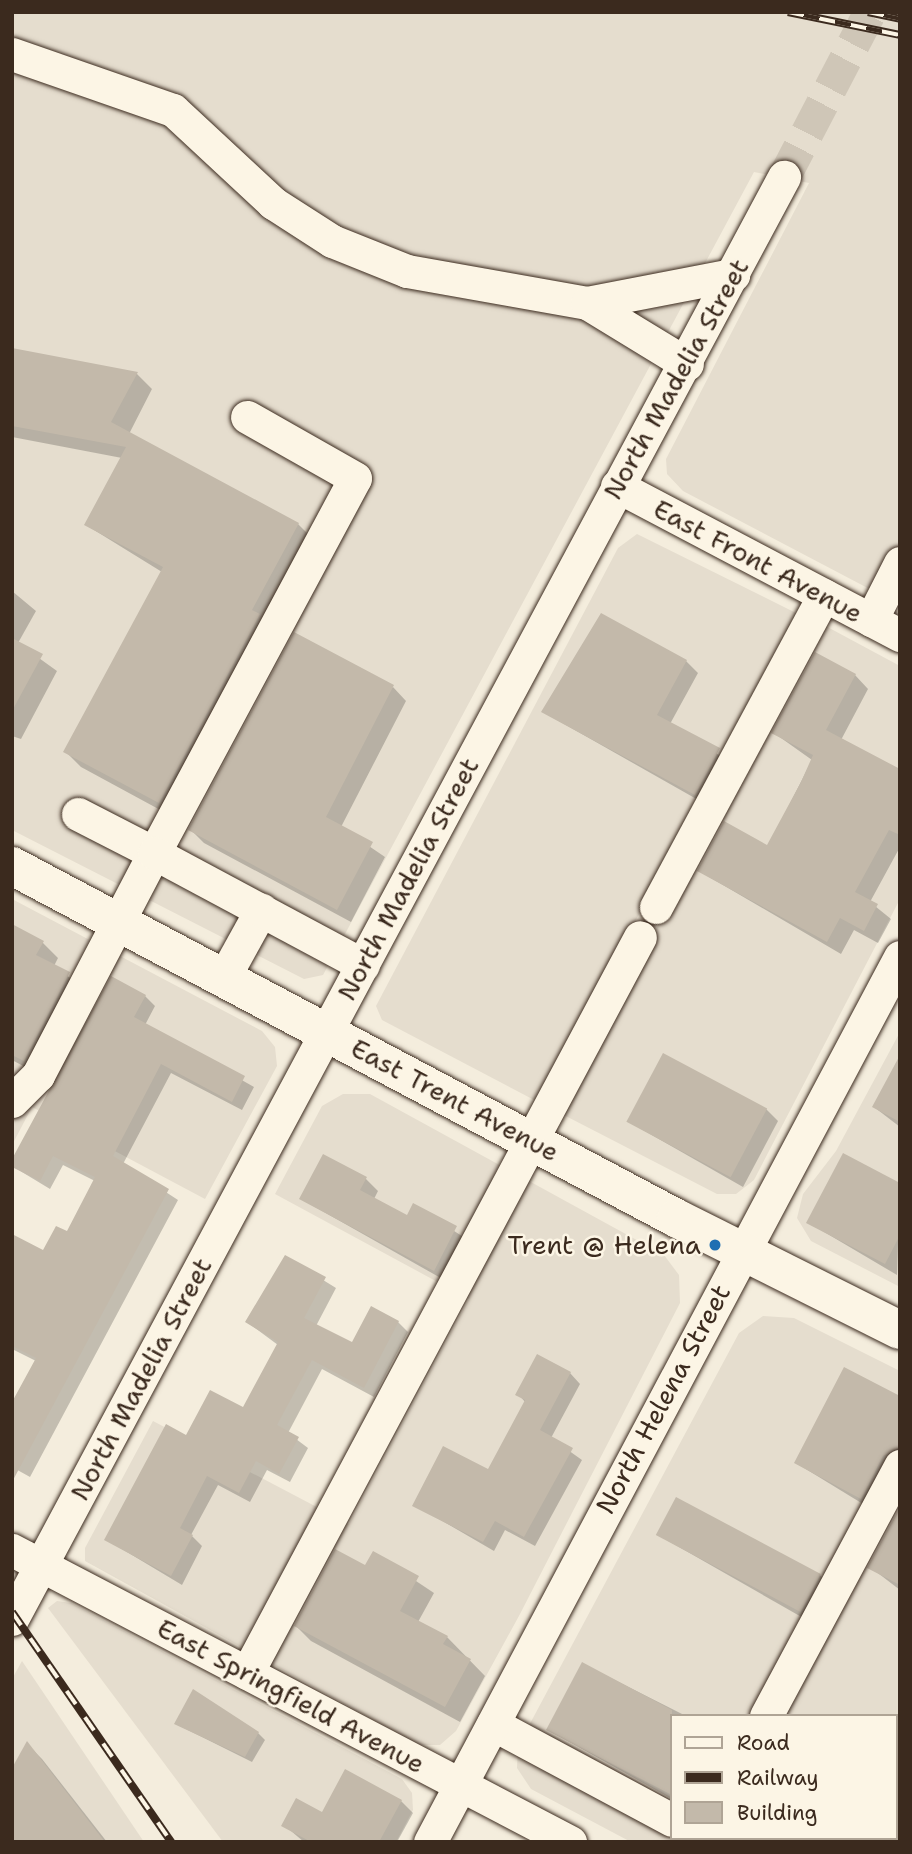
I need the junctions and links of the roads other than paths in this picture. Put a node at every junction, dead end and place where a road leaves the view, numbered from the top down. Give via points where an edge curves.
1 (12, 54) edge
2 (784, 177) tunnel mouth
3 (733, 275) junction
4 (587, 303) junction
5 (687, 364) junction
6 (247, 416) dead end
7 (617, 486) junction
8 (900, 563) edge
9 (824, 596) junction
10 (885, 628) edge
11 (78, 814) dead end
12 (154, 853) junction
13 (12, 866) edge
14 (656, 907) dead end
15 (261, 910) junction
16 (117, 921) junction
17 (640, 937) dead end
18 (900, 957) edge
19 (363, 965) junction
20 (224, 977) junction
21 (328, 1032) junction
22 (12, 1101) edge
23 (531, 1141) junction
24 (740, 1251) junction
25 (900, 1330) edge
26 (900, 1466) edge
27 (27, 1558) edge
28 (12, 1619) edge
29 (247, 1673) junction
30 (767, 1714) edge
31 (493, 1724) junction
32 (460, 1785) junction
33 (670, 1818) edge
34 (430, 1842) edge
35 (570, 1842) edge

1 - 4 street via 173,110 273,203 332,241 407,271
2 - 3 street, North Madelia Street
3 - 4 street
3 - 5 street, North Madelia Street
4 - 5 street
5 - 7 street, North Madelia Street
6 - 12 street via 355,478
7 - 9 street, East Front Avenue
7 - 19 street, North Madelia Street
8 - 10 street
9 - 10 street, East Front Avenue
9 - 14 street
11 - 12 street
12 - 15 street
12 - 16 street
13 - 16 main road, East Trent Avenue
15 - 19 street
15 - 20 street
16 - 20 main road, East Trent Avenue
16 - 22 street via 38,1075
17 - 23 street
18 - 24 street, North Helena Street
19 - 21 street, North Madelia Street
20 - 21 main road, East Trent Avenue
21 - 23 main road, East Trent Avenue
21 - 27 street, North Madelia Street
23 - 24 main road, East Trent Avenue
23 - 29 street
24 - 25 main road, East Trent Avenue
24 - 31 street, North Helena Street
26 - 30 street
27 - 28 street, North Madelia Street
27 - 29 street, East Springfield Avenue
29 - 32 street, East Springfield Avenue
31 - 32 street, North Helena Street
31 - 33 street
32 - 34 street, North Helena Street
32 - 35 street, East Springfield Avenue

